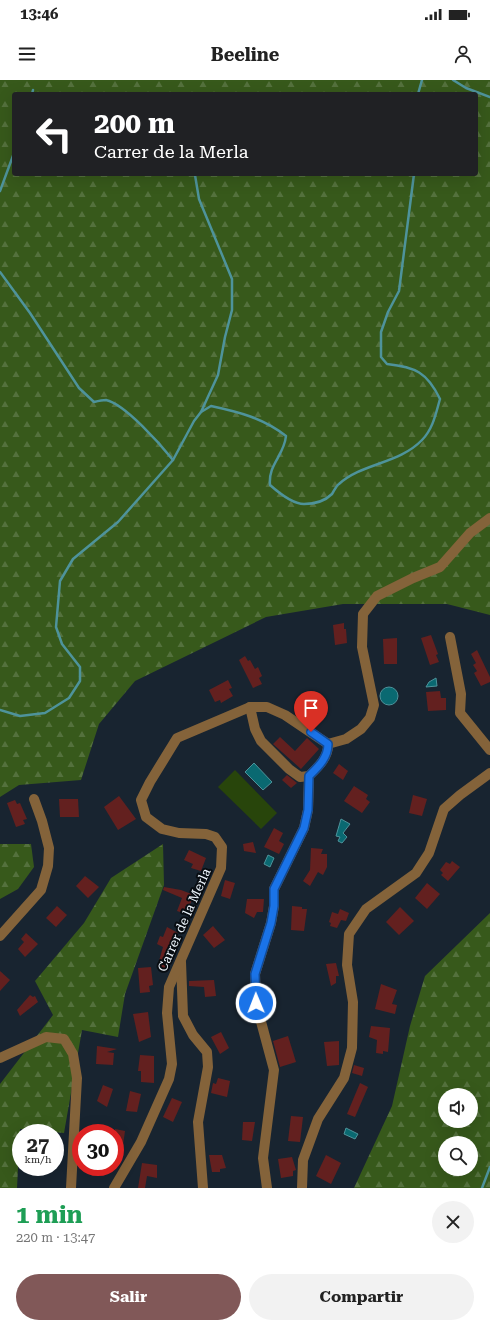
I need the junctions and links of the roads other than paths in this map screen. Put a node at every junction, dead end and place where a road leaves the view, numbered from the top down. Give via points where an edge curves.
1 (490, 518) edge
2 (450, 638) dead end
3 (250, 707) junction
4 (328, 746) junction
5 (490, 750) edge
6 (490, 773) edge
7 (309, 776) junction
8 (34, 799) dead end
9 (0, 936) edge
10 (181, 958) junction
11 (0, 1058) edge
12 (71, 1188) edge
13 (114, 1188) edge
14 (203, 1188) edge
15 (267, 1188) edge
16 (302, 1188) edge

1 - 4 street via 470,533 440,567 377,596 363,614 362,647 374,705 370,718 361,729 346,739
2 - 5 street via 461,694 460,713
3 - 4 street, Carrer de la Merla via 267,707 285,715
3 - 7 street via 261,742 300,777
3 - 10 street, Carrer de la Merla via 177,738 142,800 146,817 162,829 178,833 206,834 215,837 222,847 221,868
4 - 7 street via 321,764
6 - 16 street via 444,809 429,853 416,873 366,909 349,934 347,965 353,1002 352,1048 344,1078 318,1119 303,1160
7 - 15 street via 308,810 304,828 274,889 271,923 255,974 256,1003 274,1070 263,1158
8 - 9 street via 49,848 48,866 41,890
10 - 13 street, Carrer de la Merla via 169,987 167,1013 172,1064 169,1079 141,1142
10 - 14 street via 183,1016 193,1036 206,1052 208,1067 198,1122
11 - 12 street via 46,1037 64,1039 73,1054 77,1078

